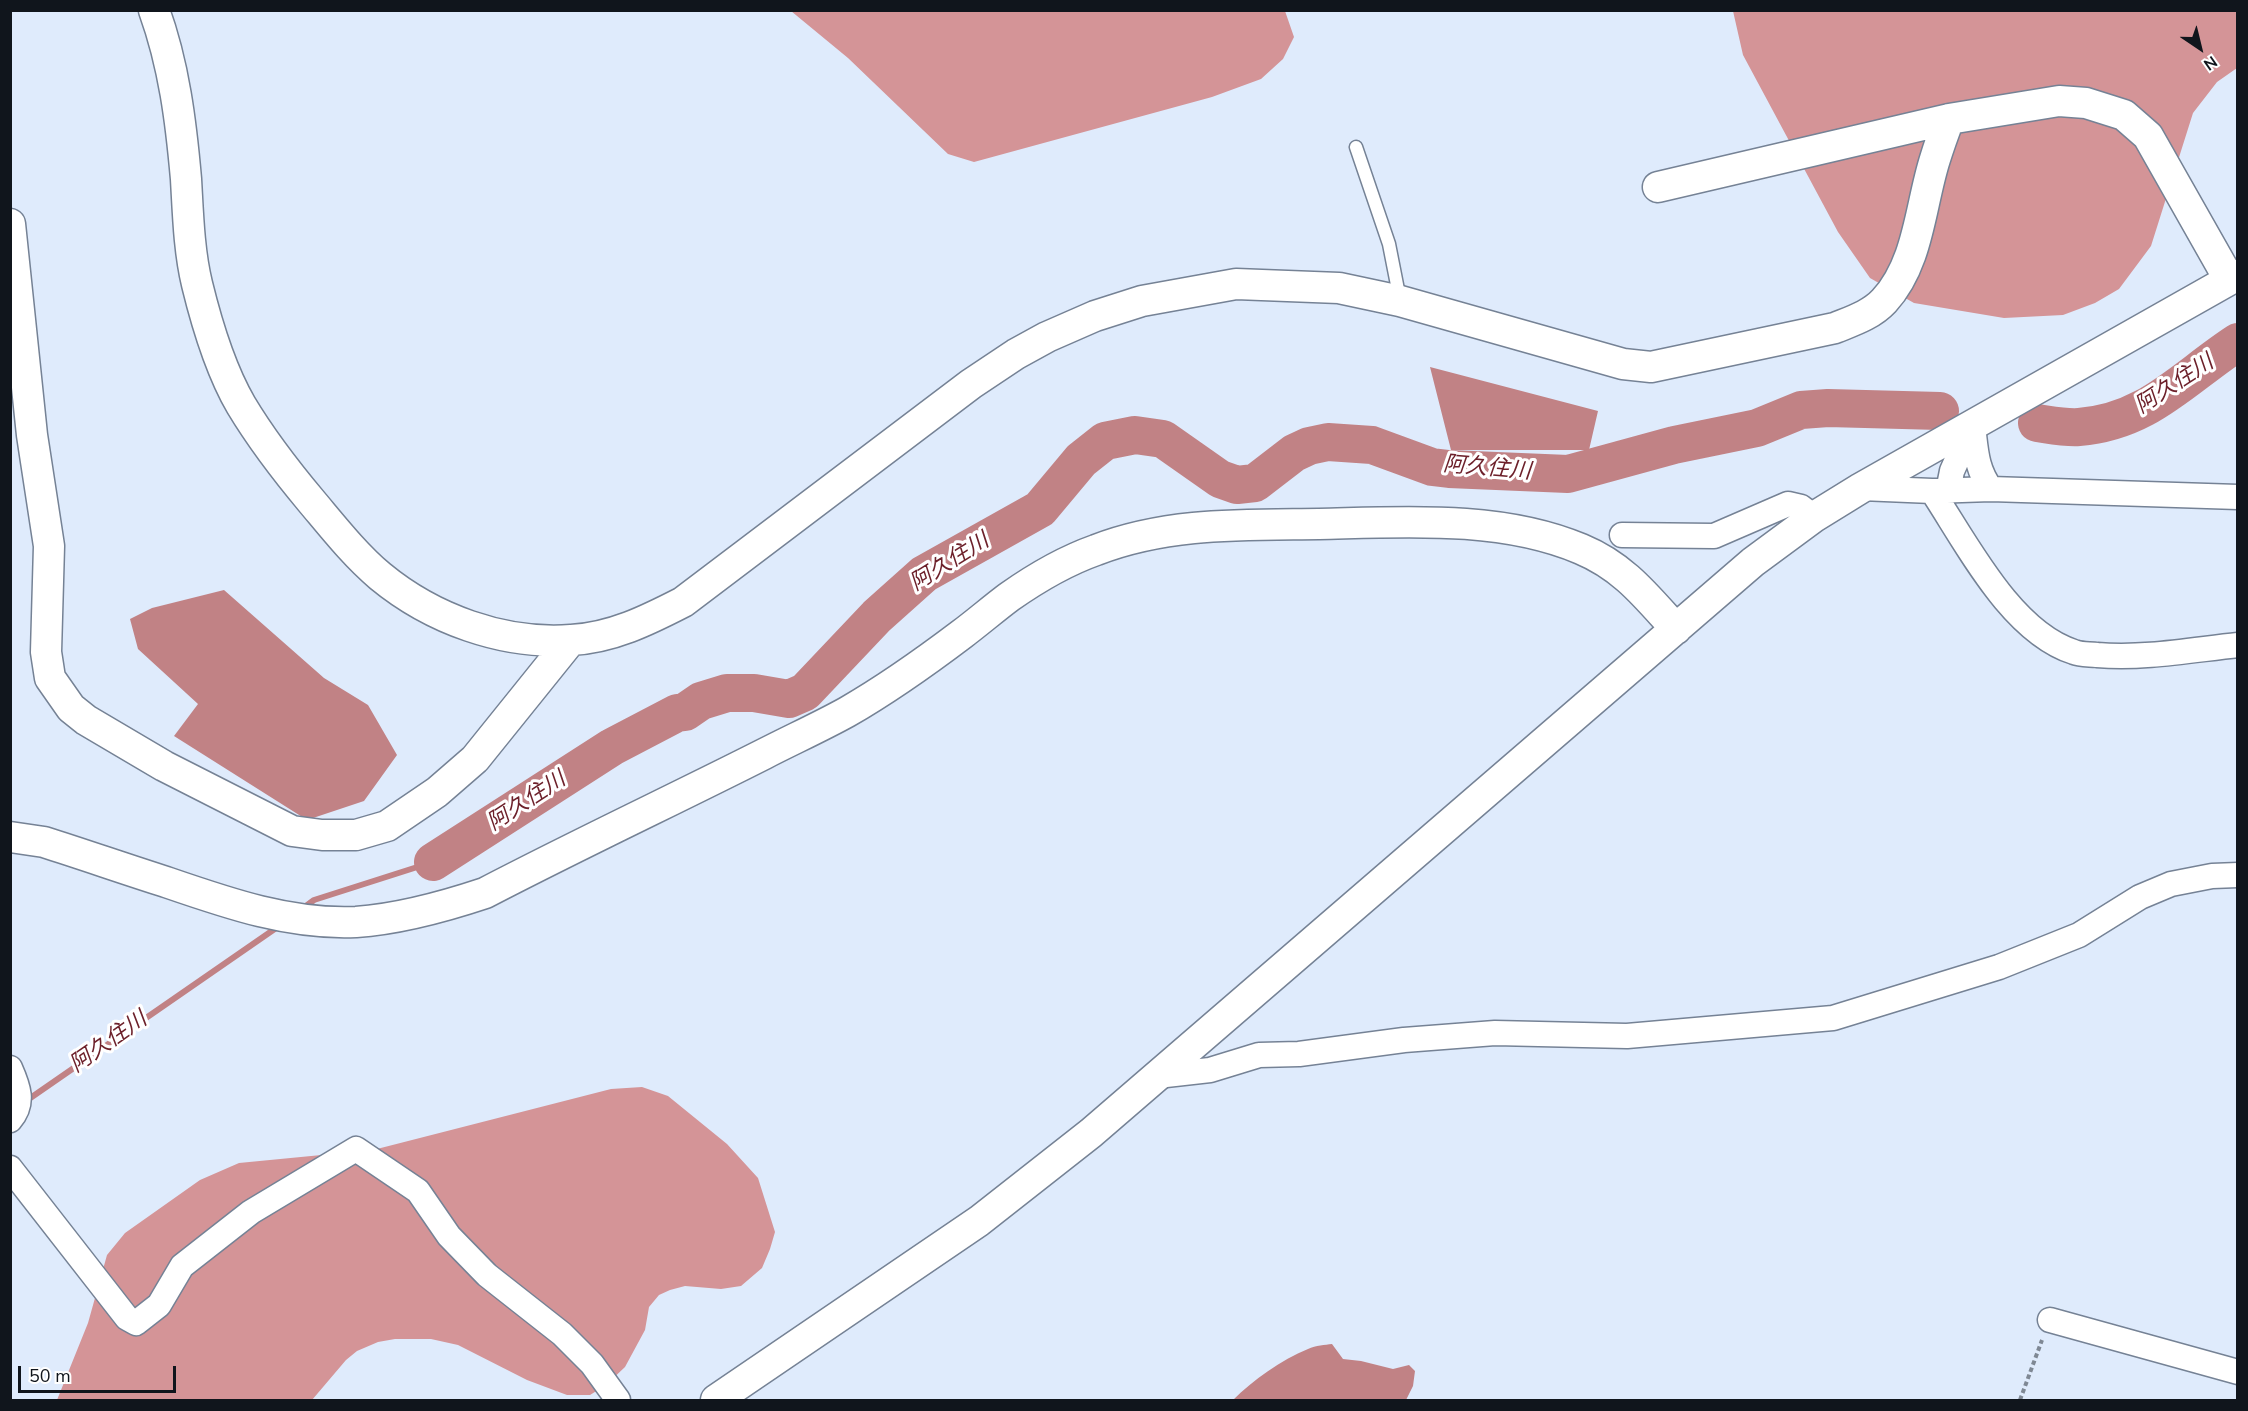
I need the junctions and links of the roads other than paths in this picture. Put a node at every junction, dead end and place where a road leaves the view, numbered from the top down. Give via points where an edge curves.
1 (154, 10) edge
2 (1949, 119) junction
3 (1356, 147) dead end
4 (1658, 187) dead end
5 (10, 224) edge
6 (2233, 277) edge
7 (1400, 301) junction
8 (1972, 424) junction
9 (1861, 488) junction
10 (1990, 489) junction
11 (1940, 491) junction
12 (2238, 497) edge
13 (1814, 517) junction
14 (1622, 535) dead end
15 (1676, 629) junction
16 (570, 641) junction
17 (2238, 645) edge
18 (10, 837) edge
19 (2238, 875) edge
20 (10, 1068) edge
21 (1157, 1076) junction
22 (10, 1120) edge
23 (10, 1168) edge
24 (2050, 1320) road end
25 (2238, 1372) edge
26 (618, 1401) edge
27 (716, 1401) edge

1 - 16 street via 174,77 197,282 219,356 240,404 277,461 380,575 438,614 505,636
2 - 4 street
2 - 6 street via 2059,101 2086,103 2124,115 2148,136
2 - 7 street via 1900,281 1882,303 1861,318 1836,328 1651,368 1623,364
3 - 7 lane via 1389,244
5 - 16 street via 32,435 49,546 46,652 50,678 71,708 86,720 164,766 292,831 356,836 387,826 476,759
6 - 8 street
7 - 16 street via 1339,288 1236,285 1142,301 1095,316 1047,337 971,384 683,602 618,631
8 - 9 street
8 - 10 street via 1977,464
8 - 11 street
9 - 11 street
9 - 13 street
10 - 11 street
10 - 12 street
11 - 17 street via 2002,597 2018,616 2054,643 2075,653 2107,656
13 - 14 street via 1801,507 1788,504 1714,536
13 - 15 street via 1753,562
15 - 18 street via 1618,568 1578,547 1531,533 1500,527 1374,523 1192,527 1154,533 1073,559 1017,592 916,668 848,711 485,893 440,908 355,922 259,912 44,842
15 - 21 street
19 - 21 street via 2170,884 2140,897 2079,935 2000,967 1833,1018 1627,1036 1495,1032 1299,1054 1259,1054 1210,1070
20 - 22 street via 21,1098
21 - 27 street via 979,1221
23 - 26 street via 127,1318 136,1323 159,1305 182,1266 251,1212 356,1149 418,1191 449,1236 487,1275 562,1334 592,1364
24 - 25 street

